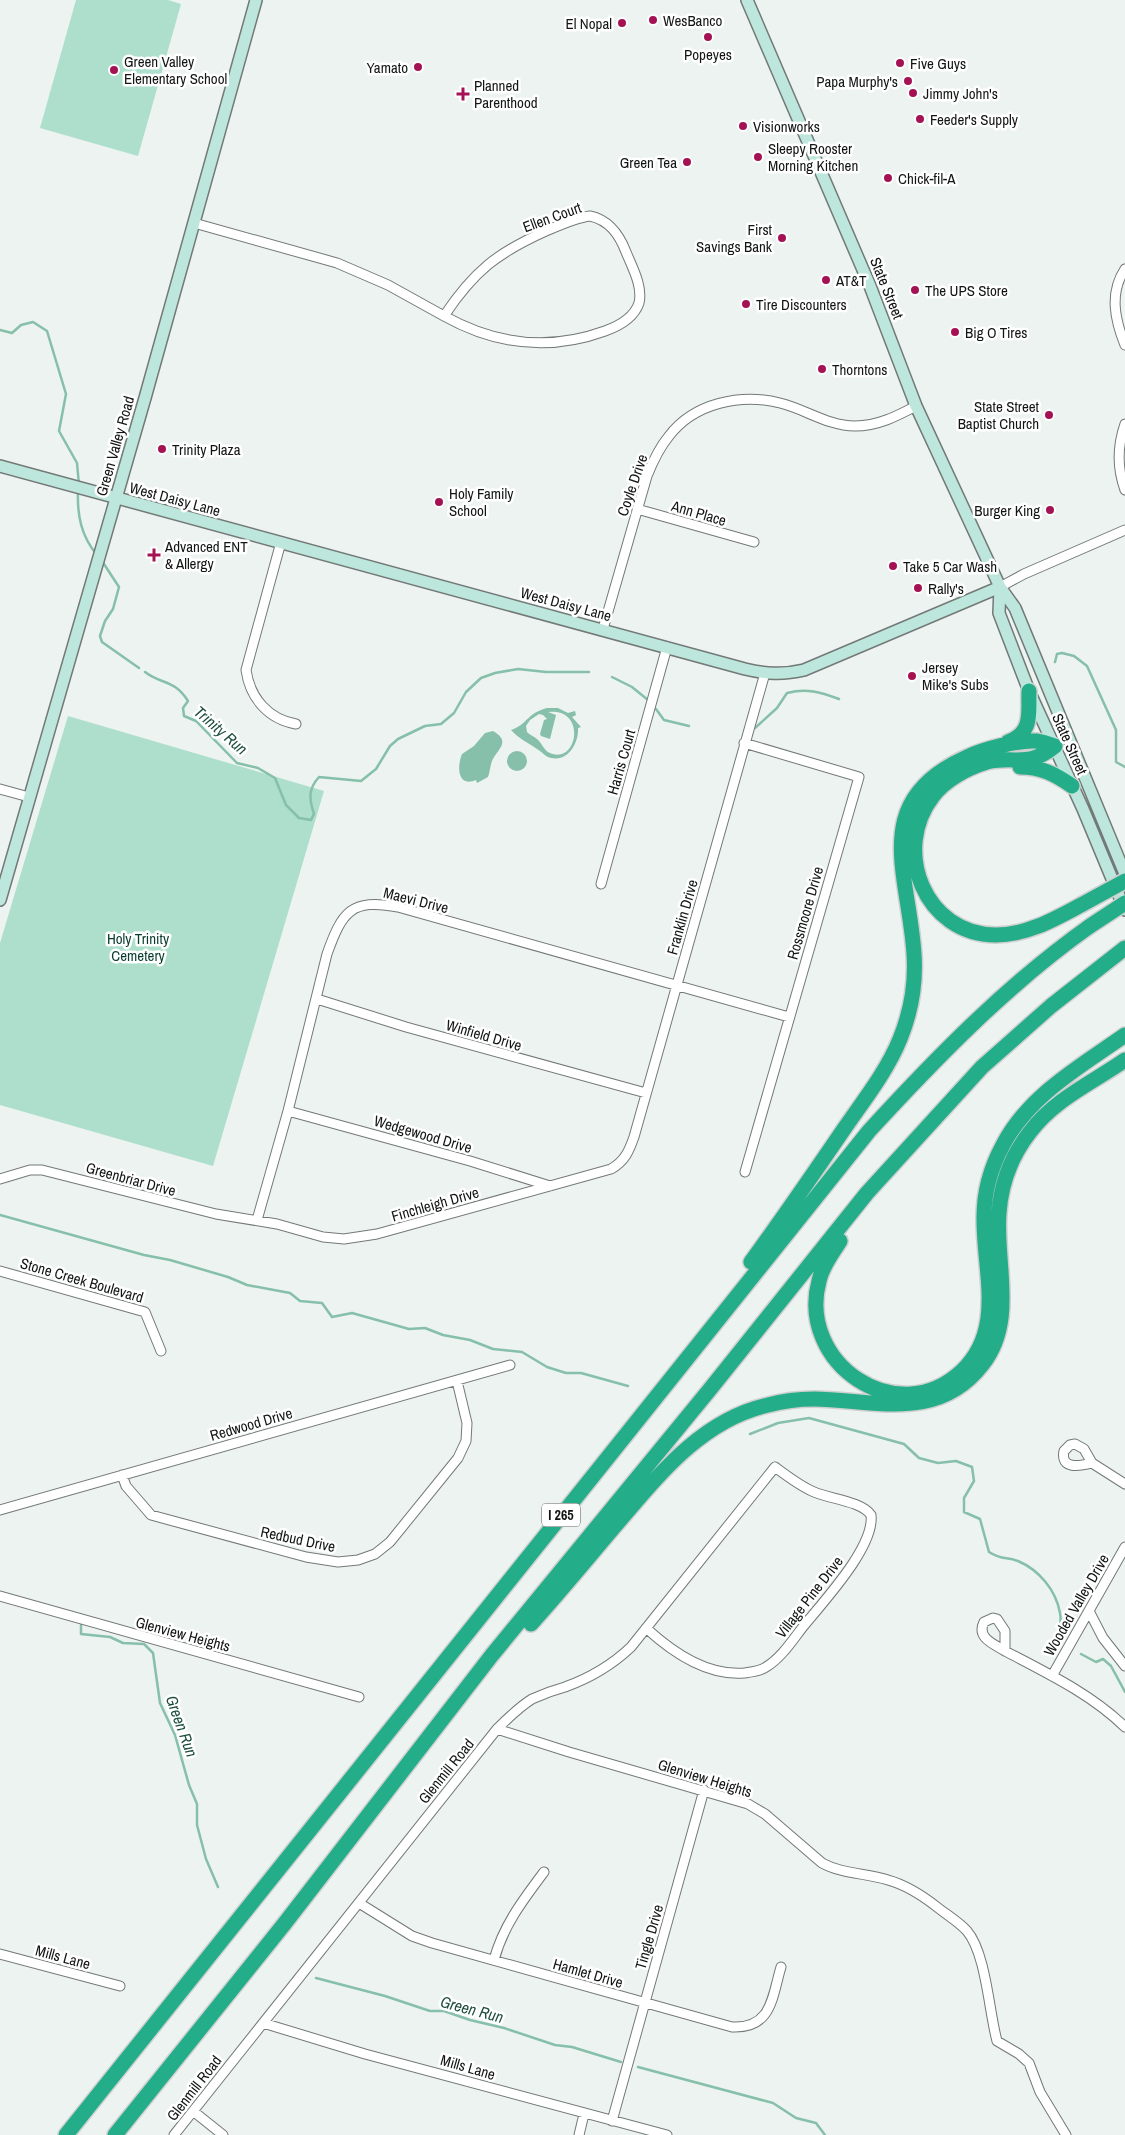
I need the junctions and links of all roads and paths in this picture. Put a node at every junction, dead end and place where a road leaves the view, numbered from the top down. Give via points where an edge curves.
1 (256, 0) edge
2 (747, 0) edge
3 (194, 223) junction
4 (1125, 269) edge
5 (444, 316) junction
6 (1125, 345) edge
7 (916, 406) junction
8 (1125, 424) edge
9 (0, 466) edge
10 (1125, 490) edge
11 (115, 499) junction
12 (637, 510) junction
13 (1125, 530) edge
14 (281, 542) junction
15 (754, 542) dead end
16 (1000, 587) junction
17 (603, 629) junction
18 (667, 647) junction
19 (765, 673) junction
20 (1029, 691) junction
21 (296, 724) dead end
22 (1069, 740) junction
23 (744, 743) junction
24 (1055, 746) junction
25 (987, 750) junction
26 (974, 768) junction
27 (1072, 786) junction
28 (0, 789) edge
29 (29, 797) junction
30 (1125, 874) edge
31 (1125, 881) edge
32 (601, 884) dead end
33 (0, 900) edge
34 (1125, 903) edge
35 (1125, 910) edge
36 (1125, 948) edge
37 (677, 985) junction
38 (316, 999) junction
39 (790, 1017) junction
40 (1123, 1035) edge
41 (1121, 1063) edge
42 (646, 1093) junction
43 (288, 1111) junction
44 (906, 1149) junction
45 (618, 1165) joint
46 (746, 1172) dead end
47 (0, 1178) edge
48 (551, 1186) junction
49 (256, 1220) junction
50 (0, 1271) edge
51 (161, 1351) dead end
52 (510, 1365) dead end
53 (457, 1380) junction
54 (667, 1383) junction
55 (1092, 1463) dead end
56 (775, 1467) joint
57 (122, 1475) junction
58 (1125, 1484) edge
59 (0, 1510) edge
60 (1125, 1547) edge
61 (0, 1596) edge
62 (1089, 1611) junction
63 (646, 1628) junction
64 (1005, 1650) dead end
65 (1125, 1666) edge
66 (1052, 1676) junction
67 (359, 1697) dead end
68 (445, 1717) junction
69 (1125, 1727) edge
70 (497, 1730) junction
71 (704, 1790) junction
72 (544, 1872) dead end
73 (359, 1903) junction
74 (0, 1954) edge
75 (494, 1960) junction
76 (781, 1967) dead end
77 (120, 1986) dead end
78 (644, 2003) junction
79 (263, 2023) junction
80 (193, 2111) junction
81 (584, 2114) junction
82 (612, 2120) junction
83 (66, 2135) edge
84 (115, 2135) edge
85 (174, 2135) edge
86 (223, 2135) edge
87 (579, 2135) edge
88 (667, 2135) edge
89 (1066, 2135) edge

1 - 3 street, Green Valley Road
2 - 7 street, State Street via 870,286
3 - 5 street, Ellen Court via 337,264 388,285
3 - 11 street, Green Valley Road
4 - 6 street via 1117,286 1115,315
5 - 5 street, Ellen Court via 498,338 547,344 570,342 623,323 636,310 640,294 632,265 613,229 599,218 581,217 528,239 496,257 466,286
7 - 12 street, Coyle Drive via 878,423 854,426 760,399 733,400 705,408 678,427 657,454
7 - 16 street, State Street
8 - 10 street via 1118,464
9 - 11 street, West Daisy Lane
11 - 14 street, West Daisy Lane
11 - 29 street, Green Valley Road
12 - 15 street, Ann Place
12 - 17 street, Coyle Drive
13 - 16 street
14 - 17 street, West Daisy Lane
14 - 21 street via 246,670 251,689 269,713 282,722
16 - 19 street, West Daisy Lane via 804,670 786,675
16 - 20 street, State Street via 998,613
16 - 22 street, State Street via 1015,608
17 - 18 street, West Daisy Lane
18 - 19 street, West Daisy Lane
18 - 32 street, Harris Court
19 - 23 street, Franklin Drive
20 - 24 street, State Street
20 - 25 highway via 1029,719 1023,733 1012,741
22 - 24 street
22 - 30 street, State Street
23 - 37 street, Franklin Drive
23 - 39 street, Rossmoore Drive via 859,777
24 - 25 highway via 1027,741
24 - 26 highway via 1038,758 987,762
24 - 27 street, State Street
25 - 54 highway via 956,762 929,780 909,808 903,824 900,859 912,936 914,976 907,1019 889,1061
26 - 27 highway via 1041,769
26 - 31 highway, bridge via 952,779 934,795 917,825 914,843 918,876 924,892 946,917 961,927 995,935 1013,934 1032,929
27 - 35 street, State Street
28 - 29 street
29 - 33 street, Green Valley Road
34 - 54 highway, I 265, bridge via 1065,944 992,1007 915,1081 826,1182
36 - 44 highway, I 265 via 1109,958 982,1067
37 - 38 street, Maevi Drive via 398,907 362,904 347,914 337,928
37 - 39 street, Maevi Drive
37 - 42 street, Franklin Drive
38 - 42 street, Winfield Drive
38 - 43 street, Maevi Drive
39 - 46 street, Rossmoore Drive
40 - 44 highway via 1037,1100 1012,1128 995,1161 985,1198 984,1216 990,1311 988,1328 973,1359 961,1372 938,1386 912,1394 893,1394 875,1390 858,1381 831,1355 822,1338 816,1301 826,1263
41 - 68 highway via 1068,1096 1042,1118 1020,1145 1012,1161 1005,1178 999,1214 1002,1313 999,1332 993,1349 970,1378 956,1390 922,1403 790,1400 742,1413 720,1424 699,1438 660,1474 547,1606
42 - 45 street, Franklin Drive via 628,1154
43 - 48 street, Wedgewood Drive
43 - 49 street, Maevi Drive
44 - 68 highway, I 265 via 867,1193
45 - 48 street, Finchleigh Drive
47 - 49 street, Greenbriar Drive via 42,1170 216,1214
48 - 49 street, Finchleigh Drive via 354,1238 323,1237
50 - 51 street, Stone Creek Boulevard via 145,1312
52 - 53 street, Redwood Drive
53 - 57 street, Redwood Drive
53 - 57 street, Redbud Drive via 467,1423 466,1441 458,1458 390,1542 375,1554 358,1560 338,1562 306,1557 151,1515 126,1486
54 - 83 highway, I 265
55 - 58 street
56 - 63 street, Glenmill Road
56 - 63 street, Village Pine Drive via 800,1485 863,1508 871,1516 864,1544 828,1597 772,1663 744,1673 723,1672 691,1660
57 - 59 street, Redwood Drive
60 - 62 street, Wooded Valley Drive
61 - 67 street, Glenview Heights
62 - 65 street via 1103,1638
62 - 66 street, Wooded Valley Drive
63 - 70 street, Glenmill Road via 611,1664 523,1705
64 - 66 street
66 - 69 street via 1093,1700
68 - 84 highway, I 265
70 - 71 street, Glenview Heights
70 - 73 street, Glenmill Road
71 - 78 street, Tingle Drive
71 - 89 street, Glenview Heights via 739,1800 765,1814 813,1857 832,1868 889,1880 912,1890 968,1932 984,1976 997,2041 1029,2063 1040,2092
72 - 75 street via 512,1915
73 - 75 street, Hamlet Drive via 412,1936
73 - 79 street, Glenmill Road
74 - 77 street, Mills Lane
75 - 78 street, Hamlet Drive
76 - 78 street, Hamlet Drive via 766,2014 749,2027 726,2025
78 - 82 street, Tingle Drive
79 - 80 street, Glenmill Road
79 - 81 street, Mills Lane
80 - 85 street, Glenmill Road
80 - 86 street
81 - 82 street, Mills Lane
81 - 87 street
82 - 88 street, Mills Lane

